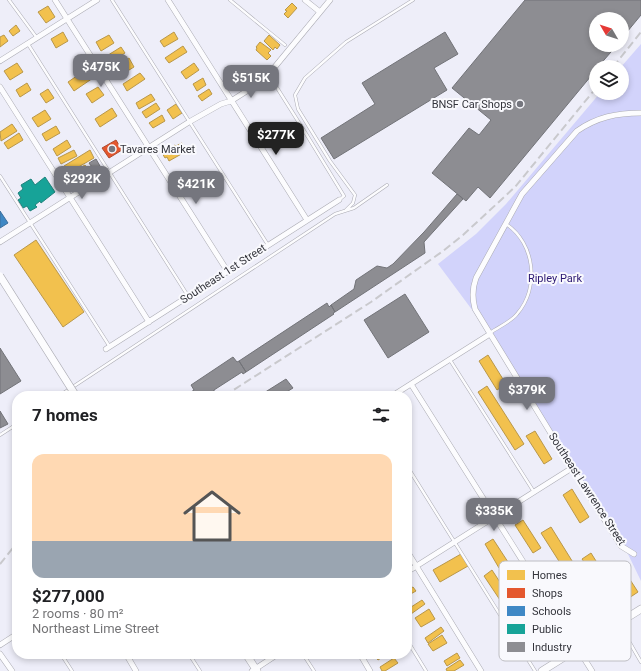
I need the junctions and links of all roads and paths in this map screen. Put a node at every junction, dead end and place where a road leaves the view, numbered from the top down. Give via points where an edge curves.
1 (9, 0) edge
2 (55, 0) edge
3 (97, 0) edge
4 (112, 0) edge
5 (168, 0) edge
6 (230, 0) edge
7 (305, 0) edge
8 (330, 0) edge
9 (413, 0) edge
10 (320, 12) junction
11 (67, 19) junction
12 (37, 38) junction
13 (28, 43) junction
14 (285, 45) dead end
15 (0, 61) edge
16 (268, 75) junction
17 (0, 87) edge
18 (231, 101) junction
19 (641, 113) edge
20 (189, 122) junction
21 (150, 148) junction
22 (110, 173) junction
23 (0, 176) edge
24 (387, 186) dead end
25 (70, 198) junction
26 (339, 200) joint
27 (345, 211) junction
28 (307, 220) junction
29 (30, 223) junction
30 (506, 224) junction
31 (0, 242) edge
32 (268, 245) junction
33 (228, 272) junction
34 (0, 276) edge
35 (188, 297) junction
36 (149, 322) junction
37 (490, 334) junction
38 (108, 348) joint
39 (449, 359) junction
40 (411, 384) junction
41 (68, 391) edge
42 (73, 391) edge
43 (400, 391) edge
44 (12, 427) edge
45 (0, 435) edge
46 (572, 468) junction
47 (412, 474) edge
48 (534, 492) junction
49 (495, 517) junction
50 (455, 542) junction
51 (634, 554) dead end
52 (412, 558) edge
53 (523, 561) edge
54 (417, 566) junction
55 (412, 569) edge
56 (641, 609) edge
57 (499, 613) edge
58 (631, 615) edge
59 (12, 637) edge
60 (0, 645) edge
61 (631, 645) edge
62 (412, 648) edge
63 (0, 654) edge
64 (64, 659) edge
65 (129, 659) edge
66 (192, 659) edge
67 (249, 659) edge
68 (266, 659) edge
69 (306, 659) edge
70 (363, 659) edge
71 (529, 661) edge
72 (558, 661) edge
73 (586, 661) edge
74 (641, 662) edge
75 (255, 670) edge
76 (12, 671) edge
77 (72, 671) edge
78 (136, 671) edge
79 (200, 671) edge
80 (314, 671) edge
81 (370, 671) edge
82 (426, 671) edge
83 (482, 671) edge
84 (535, 671) edge
85 (542, 671) edge
86 (592, 671) edge

1 - 12 lane
2 - 11 street
3 - 11 street
4 - 20 lane
5 - 18 street
6 - 14 lane
7 - 10 street
8 - 10 street
9 - 27 lane via 346,42 305,78 295,95 298,109 330,161 355,195 353,203
10 - 16 street
11 - 12 street
11 - 21 street
12 - 13 street
13 - 15 street
13 - 22 lane
16 - 18 street
16 - 26 lane via 344,196
17 - 25 street
18 - 20 street
18 - 28 street
19 - 30 street, Southeast Lawrence Street via 604,117 577,131 522,194
20 - 21 street
20 - 32 lane
21 - 22 street
21 - 33 street
22 - 25 street
22 - 35 lane
23 - 29 lane
24 - 27 lane via 354,208
25 - 29 street
25 - 36 street
26 - 28 street, Southeast 1st Street
27 - 41 lane via 335,214
28 - 32 street, Southeast 1st Street
29 - 31 street
29 - 38 lane
30 - 37 street, Southeast Lawrence Street via 476,278 472,291 475,309
30 - 37 lane via 520,236 526,249 531,263 530,291 517,315
32 - 33 street, Southeast 1st Street
33 - 35 street, Southeast 1st Street
34 - 42 main road, bridge
35 - 36 street, Southeast 1st Street
36 - 38 street, Southeast 1st Street
37 - 39 street
37 - 46 street, Southeast Lawrence Street
39 - 40 street
39 - 48 lane
40 - 43 street
40 - 49 street
44 - 45 lane
46 - 48 street
46 - 51 street, Southeast Lawrence Street via 621,546
47 - 50 lane
48 - 49 street
49 - 50 street
49 - 53 street
50 - 54 street
50 - 57 lane
52 - 54 street
54 - 55 street
54 - 83 street
56 - 58 main road
59 - 60 street
61 - 74 lane
62 - 82 lane
63 - 76 street
64 - 77 lane
65 - 78 street
66 - 79 lane
67 - 75 main road
68 - 75 street
69 - 80 lane
70 - 81 street
71 - 84 lane
72 - 85 main road
73 - 86 street

